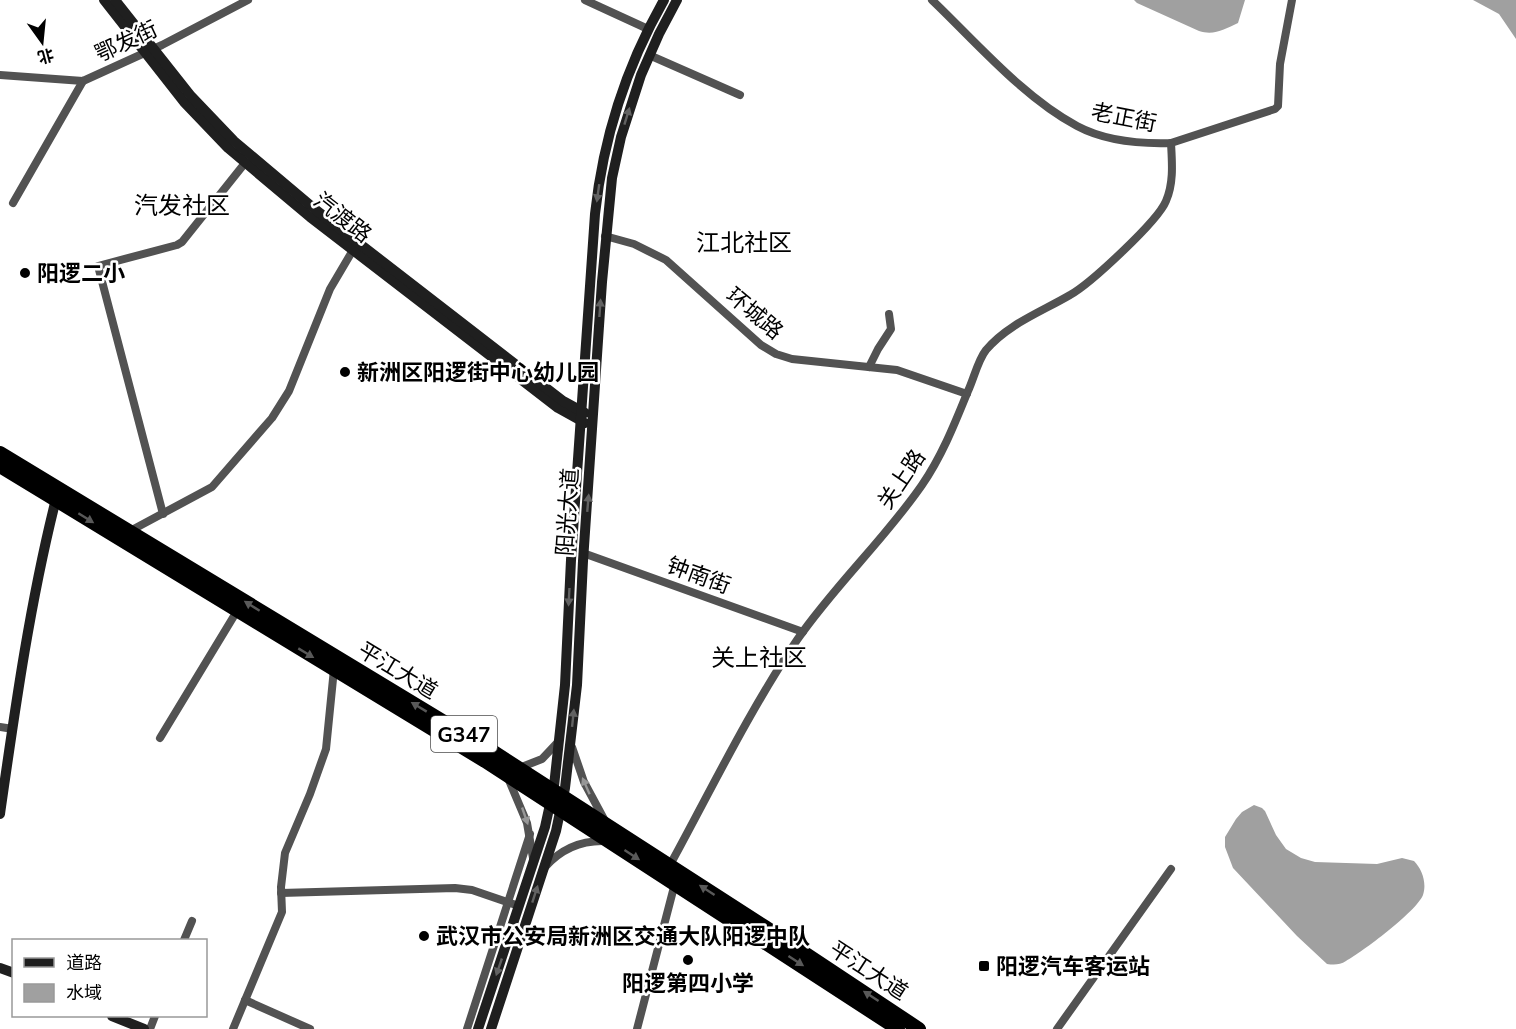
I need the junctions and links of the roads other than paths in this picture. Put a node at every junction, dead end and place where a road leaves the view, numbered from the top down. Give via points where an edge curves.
1 (104, 0) edge
2 (115, 0) edge
3 (246, 0) edge
4 (585, 0) edge
5 (664, 0) edge
6 (677, 0) edge
7 (932, 0) edge
8 (1292, 0) edge
9 (648, 29) junction
10 (148, 52) junction
11 (649, 56) junction
12 (0, 75) edge
13 (83, 81) junction
14 (740, 95) dead end
15 (1171, 143) junction
16 (245, 163) junction
17 (13, 203) dead end
18 (605, 236) junction
19 (353, 250) junction
20 (889, 314) dead end
21 (869, 367) junction
22 (967, 394) junction
23 (582, 416) junction
24 (593, 422) junction
25 (0, 453) edge
26 (0, 466) edge
27 (56, 499) junction
28 (164, 514) junction
29 (130, 531) junction
30 (583, 553) junction
31 (237, 610) junction
32 (803, 632) junction
33 (334, 669) junction
34 (0, 727) edge
35 (13, 729) junction
36 (160, 738) dead end
37 (565, 741) junction
38 (512, 771) junction
39 (557, 800) junction
40 (0, 814) edge
41 (609, 827) junction
42 (530, 834) junction
43 (610, 841) junction
44 (533, 861) junction
45 (670, 866) junction
46 (1171, 869) dead end
47 (542, 871) junction
48 (675, 883) junction
49 (281, 893) junction
50 (514, 904) junction
51 (192, 921) dead end
52 (184, 939) edge
53 (245, 1000) junction
54 (114, 1017) edge
55 (144, 1029) edge
56 (233, 1029) edge
57 (310, 1029) edge
58 (466, 1029) edge
59 (478, 1029) edge
60 (491, 1029) edge
61 (637, 1029) edge
62 (898, 1029) edge
63 (919, 1029) edge
64 (1058, 1029) edge

1 - 10 street, 汽渡路
2 - 10 street, 汽渡路
3 - 10 street, 鄂发街
4 - 9 street
5 - 9 street, 阳光大道
6 - 11 street, 阳光大道
7 - 15 street, 老正街 via 1020,85 1077,126 1125,140
8 - 15 street, 老正街 via 1280,64 1278,106
9 -> 23 street, 阳光大道 via 623,92 600,176
10 - 13 street, 鄂发街
10 - 16 street, 汽渡路 via 195,115
10 - 23 street, 汽渡路 via 202,109 308,204
11 - 14 street
18 -> 11 street, 阳光大道 via 616,157
12 - 13 street
13 - 17 street
15 - 22 street, 关上路 via 1172,182 1158,216 1084,286 1017,324 993,343 985,351
16 - 19 street, 汽渡路
16 - 28 street via 182,242 98,266
18 - 21 street, 环城路 via 634,244 666,260 776,354
24 -> 18 street, 阳光大道
19 - 23 street, 汽渡路 via 558,408
19 - 28 street via 330,289 279,410 212,487
20 - 21 street via 891,329
21 - 22 street, 环城路 via 909,373
22 - 32 street, 关上路 via 951,434 923,483
23 - 24 street, 汽渡路
23 -> 37 street, 阳光大道 via 571,560
30 -> 24 street, 阳光大道
25 - 29 highway, 平江大道 / G347
26 - 27 highway, 平江大道 / G347
27 -> 31 highway, 平江大道 / G347
27 - 35 street
28 - 29 street
38 -> 29 highway, 平江大道 / G347
30 - 32 street, 钟南街
37 -> 30 street, 阳光大道 via 577,685
31 -> 33 highway, 平江大道 / G347
31 - 36 street
32 - 45 street, 关上路 via 745,727
33 - 38 highway, 平江大道 / G347
33 - 49 street via 326,749 285,853
34 - 35 street
35 - 40 street
37 - 38 street via 542,759
37 - 39 street, 阳光大道
41 -> 37 street
38 - 39 highway, 平江大道 / G347
38 -> 42 street
39 - 41 highway, 平江大道 / G347
39 - 43 highway, 平江大道 / G347
39 - 44 street, 阳光大道
39 - 47 street, 阳光大道
41 - 45 highway, 平江大道 / G347
42 - 44 street
42 - 50 street
43 - 47 street via 571,847
43 -> 48 highway, 平江大道 / G347
44 - 50 street, 阳光大道
63 -> 45 highway, 平江大道 / G347
46 - 64 street
60 -> 47 street, 阳光大道
48 - 61 street
48 -> 62 highway, 平江大道 / G347
49 - 50 street via 455,888
49 - 53 street via 282,912
50 - 58 street
50 -> 59 street, 阳光大道
51 - 52 street
53 - 56 street
53 - 57 street
54 - 55 street

